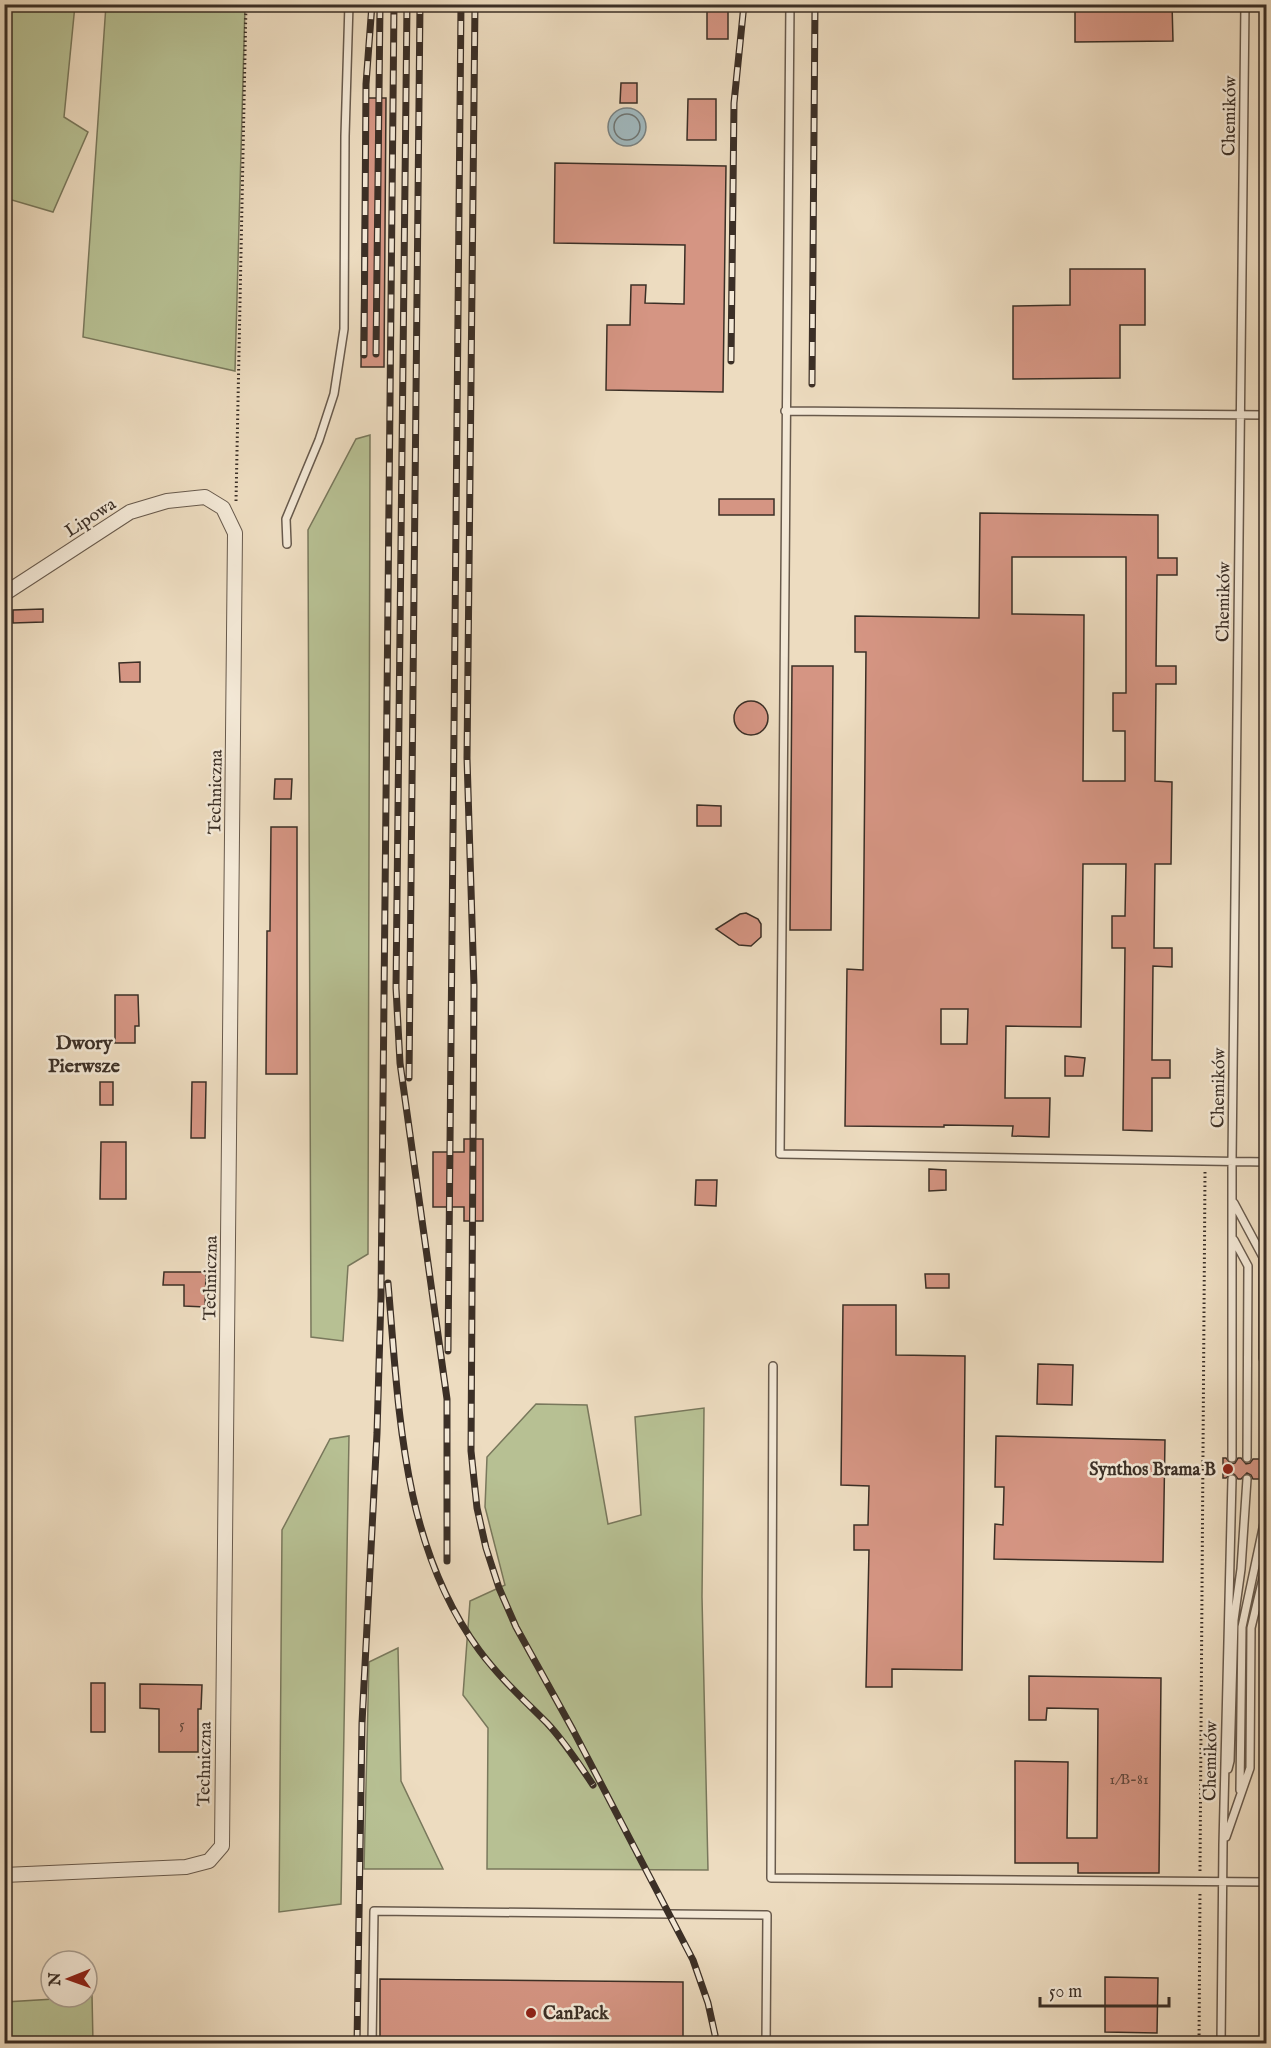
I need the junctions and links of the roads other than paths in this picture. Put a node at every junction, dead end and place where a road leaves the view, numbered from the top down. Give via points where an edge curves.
1 (349, 4) edge
2 (790, 4) edge
3 (1245, 4) edge
4 (785, 411) junction
5 (1240, 415) junction
6 (1266, 416) edge
7 (206, 497) joint
8 (287, 544) dead end
9 (4, 594) edge
10 (1232, 1161) junction
11 (1266, 1162) edge
12 (1233, 1200) junction
13 (1232, 1237) junction
14 (1265, 1260) edge
15 (773, 1365) dead end
16 (1266, 1365) edge
17 (1232, 1458) dead end
18 (1247, 1458) dead end
19 (1232, 1479) dead end
20 (1247, 1479) dead end
21 (1266, 1514) edge
22 (1266, 1566) edge
23 (1225, 1777) junction
24 (1240, 1796) junction
25 (1223, 1845) junction
26 (4, 1875) edge
27 (1222, 1881) junction
28 (1266, 1882) edge
29 (372, 2043) edge
30 (766, 2043) edge
31 (1221, 2043) edge

1 - 8 lane via 344,328 334,394 320,440 286,519
2 - 4 lane
3 - 5 lane, Chemików
4 - 5 lane
4 - 10 lane via 780,1154
5 - 6 lane
5 - 10 lane, Chemików
7 - 9 street, Lipowa via 166,501 130,512
7 - 26 street, Techniczna via 223,508 235,533 222,1846 209,1861 186,1867
10 - 11 lane
10 - 12 lane, Chemików
12 - 13 lane, Chemików
12 - 14 lane, Chemików
13 - 17 lane, Chemików
13 - 18 lane via 1248,1266
14 - 16 lane
15 - 27 lane via 771,1878
19 - 23 lane, Chemików
20 - 23 lane via 1234,1620 1230,1761
21 - 24 lane via 1242,1627
22 - 24 lane via 1251,1628 1250,1768
23 - 25 lane, Chemików
24 - 25 lane
25 - 27 lane, Chemików
27 - 28 lane
27 - 31 lane, Chemików
29 - 30 lane via 374,1911 767,1915

